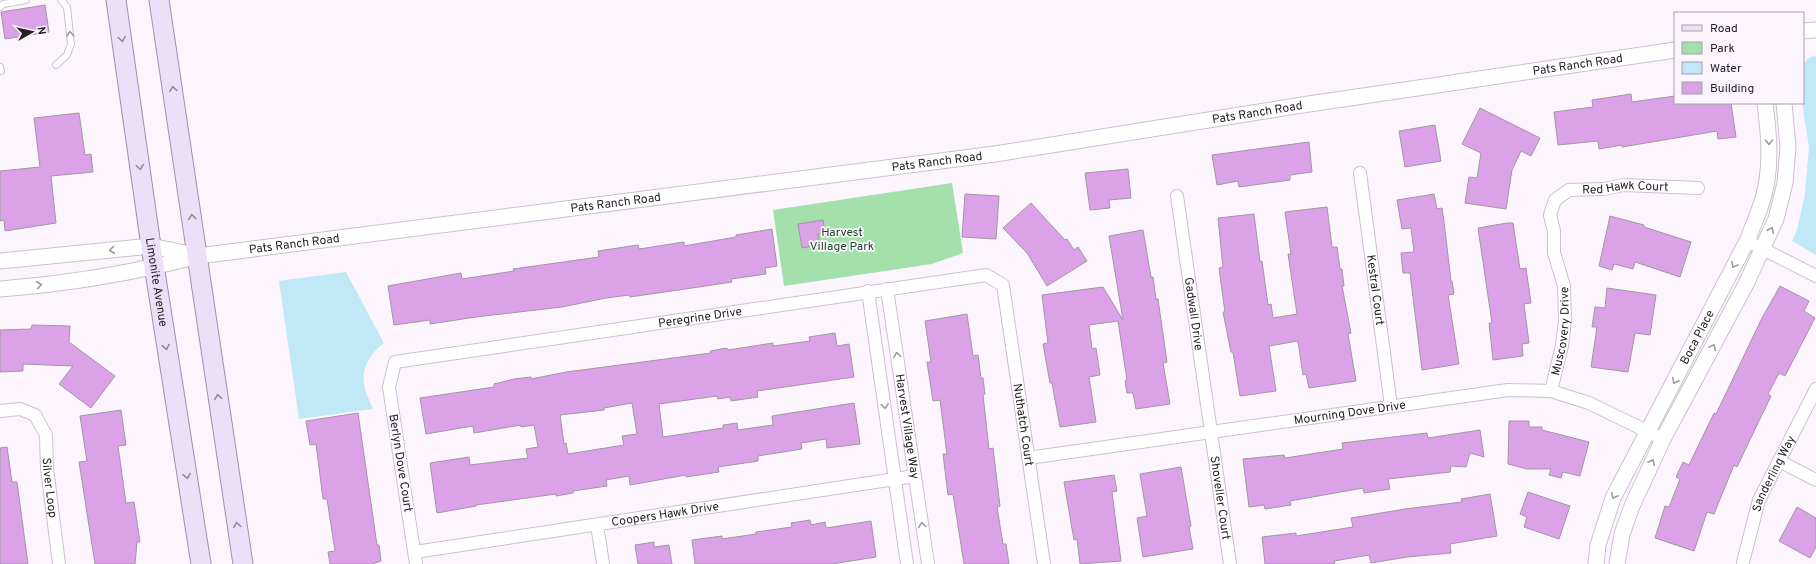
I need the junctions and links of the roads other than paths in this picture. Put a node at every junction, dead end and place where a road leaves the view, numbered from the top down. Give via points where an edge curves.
1 (26, 0) edge
2 (61, 0) edge
3 (116, 0) edge
4 (159, 0) edge
5 (0, 7) edge
6 (1816, 30) edge
7 (1804, 32) edge
8 (1674, 50) edge
9 (56, 65) dead end
10 (1765, 104) edge
11 (1784, 104) edge
12 (1360, 173) dead end
13 (1698, 188) dead end
14 (1177, 196) dead end
15 (1554, 200) joint
16 (1747, 241) junction
17 (151, 246) junction
18 (1762, 249) junction
19 (198, 256) junction
20 (0, 261) edge
21 (154, 267) junction
22 (1816, 276) edge
23 (1003, 285) joint
24 (0, 289) edge
25 (887, 289) junction
26 (868, 291) junction
27 (395, 362) joint
28 (1816, 389) edge
29 (1551, 391) junction
30 (1391, 406) junction
31 (0, 411) edge
32 (1211, 432) junction
33 (1648, 432) junction
34 (1663, 439) junction
35 (1028, 458) junction
36 (1779, 461) junction
37 (915, 476) junction
38 (895, 479) junction
39 (1816, 480) edge
40 (597, 525) junction
41 (415, 558) edge
42 (1743, 562) dead end
43 (59, 564) edge
44 (201, 564) edge
45 (242, 564) edge
46 (602, 564) edge
47 (907, 564) edge
48 (928, 564) edge
49 (1044, 564) edge
50 (1230, 564) edge
51 (1596, 564) edge
52 (1617, 564) edge

1 - 5 lane via 3,4
9 -> 2 lane via 67,54 72,44 67,7
3 -> 17 main road, Limonite Avenue
19 -> 4 main road
6 - 7 street
8 - 19 street, Pats Ranch Road via 995,154
10 -> 16 street, Boca Place via 1769,148 1767,180
18 -> 11 street, Boca Place via 1776,219 1785,183 1788,147
12 - 30 street, Kestral Court
13 - 15 street, Red Hawk Court via 1624,185 1604,189 1569,190
14 - 32 street, Gadwall Drive
15 - 29 street, Muscovery Drive via 1550,215 1554,231 1554,253 1564,286 1565,320 1562,346
16 - 18 street
16 -> 33 street, Boca Place
17 - 19 street, Pats Ranch Road
17 -> 20 street, Pats Ranch Road
17 - 21 main road, Limonite Avenue
18 - 22 street
34 -> 18 street, Boca Place
19 - 21 street, Pats Ranch Road
45 -> 19 main road
24 -> 21 street, Pats Ranch Road via 75,281
21 -> 44 main road, Limonite Avenue
23 - 25 street, Peregrine Drive via 986,275
23 - 35 street, Nuthatch Court
25 - 26 street, Peregrine Drive
37 -> 25 street, Harvest Village Way
26 - 27 street, Peregrine Drive
26 -> 38 street, Harvest Village Way
27 - 41 street, Berlyn Dove Court via 389,387
28 - 36 street, Sanderling Way
29 - 30 street, Mourning Dove Drive via 1508,390
29 - 33 street, Mourning Dove Drive via 1589,403
30 - 32 street, Mourning Dove Drive
31 - 43 street, Silver Loop via 20,408 35,415 46,435 47,468
32 - 35 street, Mourning Dove Drive
32 - 50 street, Shoveller Court
33 - 34 street, Mourning Dove Drive
33 -> 51 street, Boca Place via 1613,498 1598,545
52 -> 34 street, Boca Place via 1622,534 1632,506
35 - 49 street, Nuthatch Court
36 - 39 street
36 - 42 street, Sanderling Way via 1759,500
37 - 38 street, Coopers Hawk Drive
48 -> 37 street, Harvest Village Way
38 - 40 street, Coopers Hawk Drive
38 - 47 street, Harvest Village Way
40 - 41 street, Coopers Hawk Drive
40 - 46 street

